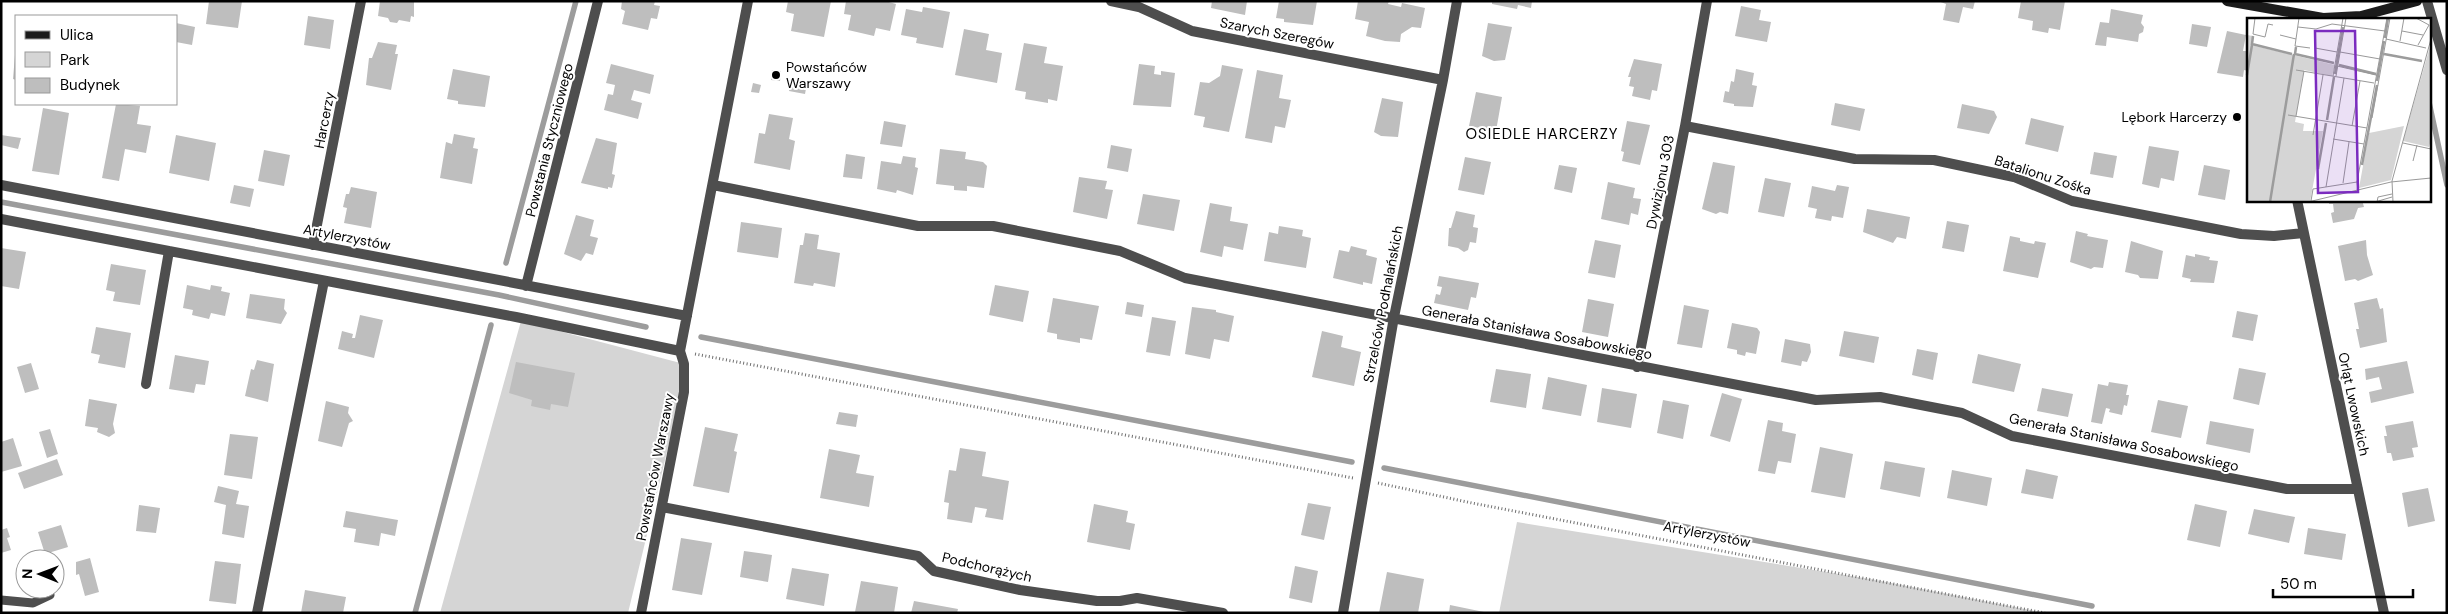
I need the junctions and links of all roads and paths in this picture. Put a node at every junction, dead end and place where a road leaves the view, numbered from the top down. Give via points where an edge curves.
1 (361, 1) edge
2 (598, 1) edge
3 (748, 1) edge
4 (1110, 1) edge
5 (1457, 1) edge
6 (1707, 1) edge
7 (2227, 1) edge
8 (2417, 1) edge
9 (2427, 1) edge
10 (2290, 16) edge
11 (2447, 70) edge
12 (1443, 80) junction
13 (1685, 126) junction
14 (1, 185) edge
15 (712, 186) junction
16 (2297, 201) edge
17 (1, 219) edge
18 (2304, 233) junction
19 (313, 245) junction
20 (169, 251) junction
21 (324, 281) junction
22 (526, 286) junction
23 (687, 316) junction
24 (1394, 317) junction
25 (680, 351) junction
26 (1637, 367) junction
27 (146, 384) dead end
28 (1364, 480) junction
29 (2358, 489) junction
30 (662, 507) junction
31 (42, 599) edge
32 (1, 600) edge
33 (256, 613) edge
34 (640, 613) edge
35 (1223, 613) edge
36 (1343, 613) edge
37 (2045, 613) edge
38 (2384, 613) edge

1 - 19 street, Harcerzy
2 - 22 street, Powstania Styczniowego
3 - 15 street, Powstańców Warszawy
4 - 12 street, Szarych Szeregów via 1139,6 1192,31
5 - 12 street, Strzelców Podhalańskich
6 - 13 street, Dywizjonu 303
7 - 10 street
8 - 10 street via 2348,18
9 - 11 street
12 - 24 street, Strzelców Podhalańskich
13 - 18 street, Batalionu Zośka via 1855,159 1934,160 2014,176 2072,201 2241,234 2274,236
13 - 26 street, Dywizjonu 303
14 - 19 street, Artylerzystów
15 - 23 street, Powstańców Warszawy
15 - 24 street, Generała Stanisława Sosabowskiego via 918,226 1003,228 1120,251 1185,278
16 - 18 street, Orląt Lwowskich
17 - 20 street
18 - 29 street, Orląt Lwowskich
19 - 22 street, Artylerzystów
20 - 21 street
20 - 27 street
21 - 25 street
21 - 33 street
22 - 23 street, Artylerzystów
23 - 25 street, Powstańców Warszawy
24 - 26 street, Generała Stanisława Sosabowskiego
24 - 28 street, Strzelców Podhalańskich
25 - 28 path, Artylerzystów
25 - 30 street, Powstańców Warszawy via 684,364 684,392
26 - 29 street, Generała Stanisława Sosabowskiego via 1816,400 1880,397 1962,413 2012,436 2287,489
28 - 36 street, Strzelców Podhalańskich
28 - 37 path, Artylerzystów
29 - 38 street, Orląt Lwowskich
30 - 34 street, Powstańców Warszawy
30 - 35 street, Podchorążych via 918,556 934,571 1020,590 1097,601 1120,602 1137,598
31 - 32 lane via 33,603

